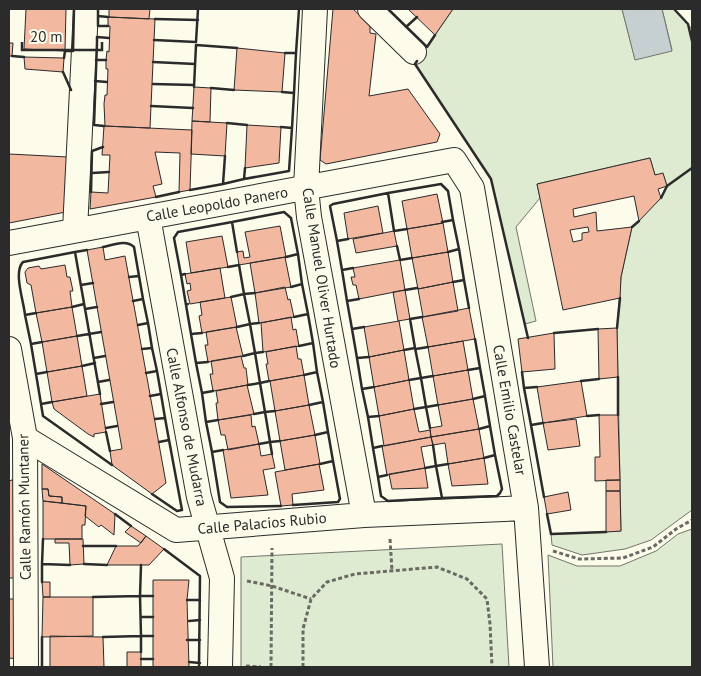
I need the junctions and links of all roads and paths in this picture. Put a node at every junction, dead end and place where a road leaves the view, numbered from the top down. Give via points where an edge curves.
1 (86, 9) edge
2 (315, 9) edge
3 (370, 9) edge
4 (414, 52) dead end
5 (454, 160) joint
6 (306, 188) junction
7 (148, 217) junction
8 (75, 230) junction
9 (9, 243) edge
10 (9, 349) edge
11 (25, 438) junction
12 (9, 459) edge
13 (526, 508) junction
14 (388, 514) junction
15 (364, 515) junction
16 (692, 520) edge
17 (272, 522) junction
18 (208, 528) junction
19 (530, 542) junction
20 (392, 571) junction
21 (222, 578) junction
22 (272, 586) junction
23 (311, 599) junction
24 (26, 667) edge
25 (220, 667) edge
26 (271, 667) edge
27 (302, 667) edge
28 (492, 667) edge
29 (537, 667) edge

1 - 8 street
2 - 6 street, Calle Manuel Oliver Hurtado
3 - 4 street
5 - 6 street, Calle Leopoldo Panero
5 - 13 street, Calle Emilio Castelar via 472,188
6 - 7 street, Calle Leopoldo Panero
6 - 15 street, Calle Manuel Oliver Hurtado
7 - 8 street, Calle Leopoldo Panero
7 - 18 street, Calle Alfonso de Mudarra via 199,497
8 - 9 street, Calle Leopoldo Panero
10 - 11 street, Calle Ramón Muntaner
11 - 12 street
11 - 18 street, Calle Palacios Rubio via 176,530
11 - 24 street, Calle Ramón Muntaner
13 - 14 street, Calle Palacios Rubio
13 - 19 street, Calle Emilio Castelar
14 - 15 street, Calle Palacios Rubio
14 - 20 path
15 - 17 street, Calle Palacios Rubio
16 - 19 path via 653,547 623,558 579,559
17 - 18 street, Calle Palacios Rubio
17 - 22 path
18 - 21 street, Calle Alfonso de Mudarra
19 - 29 street, Calle Emilio Castelar
20 - 23 path via 355,574 327,582
20 - 28 path via 438,568 467,579 487,599
21 - 22 path
21 - 25 street, Calle Alfonso de Mudarra
22 - 23 path
22 - 26 path
23 - 27 path via 303,629

